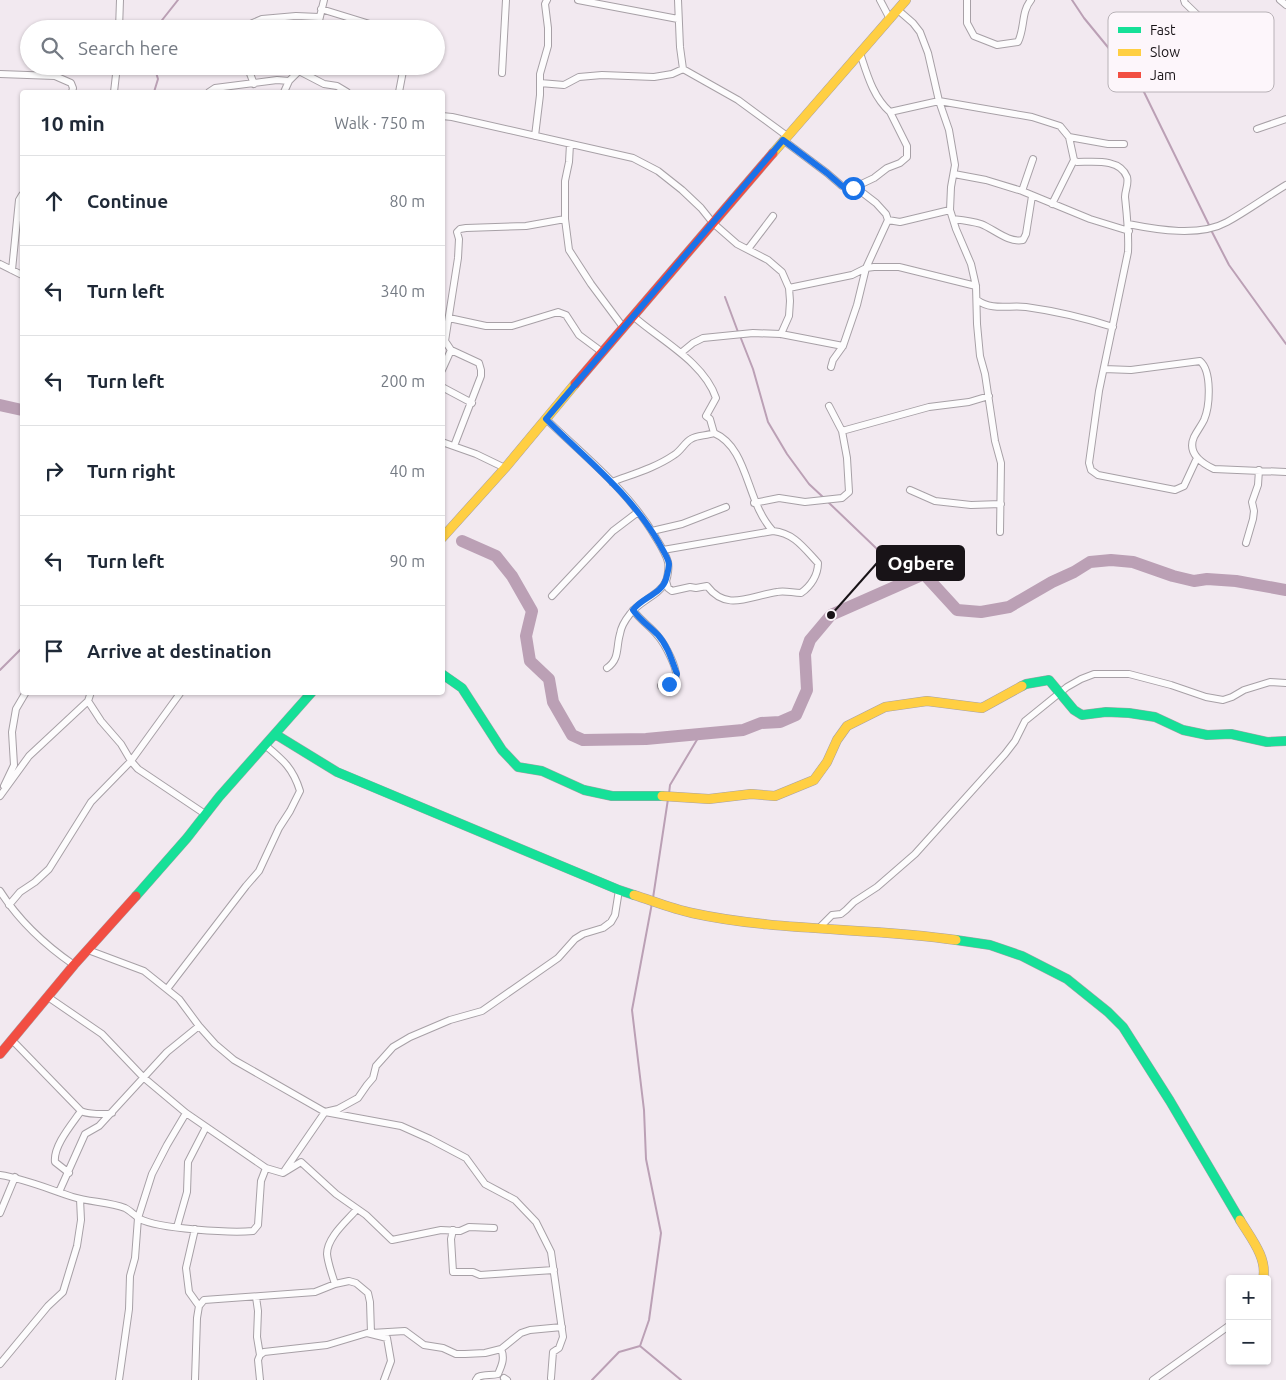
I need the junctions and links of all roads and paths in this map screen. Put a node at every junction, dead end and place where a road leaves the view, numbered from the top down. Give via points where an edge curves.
1 (120, 0) edge
2 (324, 0) edge
3 (506, 0) edge
4 (547, 0) edge
5 (578, 0) edge
6 (678, 0) edge
7 (880, 0) edge
8 (906, 0) edge
9 (967, 0) edge
10 (1031, 0) edge
11 (1280, 0) edge
12 (1183, 1) edge
13 (601, 2) edge
14 (1286, 5) edge
15 (322, 8) junction
16 (898, 10) junction
17 (1194, 12) edge
18 (319, 17) junction
19 (678, 19) junction
20 (890, 19) junction
21 (119, 20) edge
22 (260, 20) edge
23 (318, 20) edge
24 (359, 20) edge
25 (860, 53) junction
26 (683, 69) junction
27 (502, 73) dead end
28 (0, 75) edge
29 (116, 75) edge
30 (250, 75) edge
31 (295, 75) edge
32 (311, 75) edge
33 (402, 75) edge
34 (289, 82) junction
35 (540, 83) junction
36 (254, 84) junction
37 (72, 90) edge
38 (114, 90) edge
39 (212, 90) edge
40 (285, 90) edge
41 (344, 90) edge
42 (399, 90) edge
43 (939, 101) junction
44 (890, 112) junction
45 (445, 116) edge
46 (1286, 119) edge
47 (1257, 129) dead end
48 (535, 136) junction
49 (1069, 137) junction
50 (785, 138) junction
51 (570, 144) junction
52 (1124, 144) dead end
53 (1033, 159) dead end
54 (1074, 160) junction
55 (954, 174) junction
56 (1286, 185) edge
57 (853, 188) junction
58 (1022, 191) junction
59 (1032, 196) junction
60 (20, 198) edge
61 (1052, 204) junction
62 (950, 210) junction
63 (773, 216) dead end
64 (565, 219) junction
65 (953, 219) junction
66 (888, 220) junction
67 (713, 223) junction
68 (1129, 227) junction
69 (748, 249) junction
70 (0, 264) edge
71 (866, 268) junction
72 (12, 270) junction
73 (20, 274) edge
74 (976, 286) junction
75 (789, 288) junction
76 (977, 300) junction
77 (445, 308) edge
78 (450, 310) junction
79 (633, 316) junction
80 (449, 318) junction
81 (623, 327) junction
82 (1113, 327) junction
83 (781, 334) junction
84 (445, 336) edge
85 (445, 342) edge
86 (843, 346) junction
87 (451, 350) junction
88 (602, 352) junction
89 (682, 352) junction
90 (445, 363) edge
91 (831, 367) dead end
92 (1104, 369) junction
93 (445, 388) edge
94 (989, 396) junction
95 (472, 403) junction
96 (829, 406) dead end
97 (546, 419) junction
98 (842, 431) junction
99 (714, 433) junction
100 (445, 443) edge
101 (454, 446) junction
102 (1197, 458) junction
103 (505, 468) junction
104 (1260, 470) junction
105 (1286, 472) edge
106 (612, 482) junction
107 (910, 490) dead end
108 (754, 503) junction
109 (1001, 504) junction
110 (726, 507) dead end
111 (638, 512) junction
112 (772, 530) junction
113 (652, 531) junction
114 (1000, 532) dead end
115 (445, 535) edge
116 (1246, 543) dead end
117 (663, 550) junction
118 (666, 582) junction
119 (552, 596) dead end
120 (633, 610) junction
121 (607, 668) dead end
122 (445, 676) edge
123 (1286, 683) edge
124 (661, 686) dead end
125 (1059, 694) junction
126 (24, 695) edge
127 (90, 695) edge
128 (179, 695) edge
129 (309, 695) edge
130 (88, 701) junction
131 (275, 734) junction
132 (1286, 741) edge
133 (265, 745) junction
134 (131, 761) junction
135 (0, 795) edge
136 (204, 814) junction
137 (619, 890) junction
138 (0, 891) edge
139 (9, 906) junction
140 (820, 927) junction
141 (88, 950) junction
142 (74, 965) junction
143 (167, 989) junction
144 (48, 997) junction
145 (199, 1026) junction
146 (12, 1040) junction
147 (0, 1054) edge
148 (143, 1077) junction
149 (81, 1111) junction
150 (324, 1112) junction
151 (113, 1113) junction
152 (186, 1113) junction
153 (206, 1127) junction
154 (266, 1168) junction
155 (69, 1173) junction
156 (283, 1173) junction
157 (0, 1176) edge
158 (14, 1177) junction
159 (59, 1192) junction
160 (80, 1199) junction
161 (357, 1209) junction
162 (0, 1213) edge
163 (138, 1218) junction
164 (177, 1227) junction
165 (494, 1228) dead end
166 (195, 1229) junction
167 (453, 1230) junction
168 (554, 1270) junction
169 (1264, 1275) edge
170 (335, 1284) junction
171 (256, 1297) junction
172 (199, 1306) junction
173 (562, 1326) junction
174 (1226, 1328) edge
175 (371, 1333) junction
176 (501, 1349) junction
177 (260, 1355) junction
178 (0, 1364) edge
179 (551, 1379) edge
180 (119, 1380) edge
181 (195, 1380) edge
182 (260, 1380) edge
183 (384, 1380) edge
184 (476, 1380) edge
185 (1153, 1380) edge

1 - 21 street
2 - 15 street
3 - 27 street
4 - 35 street via 548,46
5 - 13 street
6 - 19 street
7 - 20 street
8 - 16 street
9 - 10 street via 967,23 974,36 997,45 1018,42 1024,11
11 - 14 street
12 - 17 street
13 - 19 street
15 - 18 street
15 - 24 street
16 - 20 street
16 - 43 street via 920,32
18 - 22 street
18 - 23 street
19 - 26 street
20 - 25 street
25 - 44 street via 871,84 882,105
25 - 50 street
26 - 35 street via 654,77 602,75 579,77 564,85
26 - 50 street via 738,100
28 - 37 street via 55,76 71,83
29 - 38 street
30 - 36 street
31 - 34 street
32 - 41 street via 324,84
33 - 42 street
34 - 36 street via 277,80
34 - 40 street
35 - 48 street
36 - 39 street
43 - 44 street
43 - 49 street via 1032,116 1060,126
43 - 55 street via 949,130
44 - 57 street via 906,146 907,157
45 - 48 street
46 - 47 street
48 - 51 street
49 - 52 street
49 - 54 street
50 - 57 street via 842,186
50 - 67 street
51 - 64 street
51 - 67 street via 633,158 658,171 682,190
53 - 58 street
54 - 61 street
54 - 68 street via 1105,162 1126,176
55 - 58 street
55 - 62 street
56 - 68 street via 1226,223 1197,232
57 - 66 street via 876,202
58 - 59 street
59 - 61 street
59 - 65 street via 1023,240 1000,235 982,224
60 - 72 street
61 - 68 street via 1090,219
62 - 65 street
62 - 66 street via 908,220
63 - 69 street
64 - 78 street via 526,226 460,229 457,232 458,258
64 - 81 street via 569,250
65 - 74 street
66 - 71 street
67 - 69 street via 737,244
67 - 79 street
68 - 82 street via 1128,252
69 - 75 street via 782,272
70 - 72 street
71 - 74 street via 899,267
71 - 75 street via 852,275
71 - 86 street via 858,305
72 - 73 street
74 - 76 street
75 - 83 street via 789,316
76 - 82 street via 985,306 1025,307
76 - 94 street via 980,356
77 - 78 street
78 - 80 street
79 - 81 street
79 - 89 street
80 - 84 street
80 - 88 street via 486,326 512,326 563,313 578,335
81 - 88 street
82 - 92 street
83 - 86 street
83 - 89 street via 703,338
85 - 87 street
86 - 91 street via 832,360
87 - 90 street
87 - 95 street via 479,363 481,376
88 - 97 street
89 - 99 street via 714,391 715,402 706,416
92 - 102 street via 1131,370 1200,361 1205,365 1208,377 1204,419 1192,446
92 - 102 street via 1089,463 1091,470 1098,475 1176,490 1184,486
93 - 95 street
94 - 98 street via 929,407
94 - 109 street via 1001,463
95 - 101 street
96 - 98 street
97 - 103 street
97 - 106 street
98 - 108 street via 850,492 842,498 805,502 779,498
99 - 106 street via 687,441 682,450 656,466
99 - 108 street via 729,442 736,452
100 - 101 street
101 - 103 street
102 - 104 street via 1214,469
103 - 115 street
104 - 105 street
104 - 116 street
106 - 111 street
107 - 109 street via 935,500
108 - 112 street
109 - 114 street
110 - 113 street via 682,524
111 - 113 street
111 - 119 street via 613,531
112 - 117 street
112 - 118 street via 782,531 796,539 818,563 811,585 800,593 780,591 732,601 714,595 706,586 672,591
113 - 117 street
117 - 118 street via 669,564
118 - 120 street
120 - 121 street via 620,633 617,656
120 - 124 street via 659,636 672,660 676,678
122 - 125 street via 462,688 502,750 518,767 542,771 584,790 612,796 710,799 742,795 775,796 814,780 847,726 885,707 927,701 982,708 1026,684 1048,680
123 - 125 street via 1265,683 1223,700 1129,674 1114,673 1094,674
125 - 132 street via 1082,715 1130,713 1155,717 1183,730 1207,735 1231,734 1267,742
125 - 140 street via 1025,721 1015,741 915,854 877,887 841,914 832,915
126 - 135 street via 16,709 12,732 14,765
127 - 130 street
128 - 134 street
129 - 131 street
130 - 134 street
130 - 135 street via 29,756
131 - 133 street
131 - 137 street via 337,772
133 - 136 street
133 - 143 street via 294,772 300,791 259,872
134 - 136 street
134 - 139 street via 91,802 49,869 20,892
136 - 141 street via 187,838
137 - 140 street via 692,913 765,924
137 - 150 street via 615,915 603,928 575,939 558,958 482,1012 450,1020 392,1047 376,1066 373,1078 358,1098 338,1109
138 - 139 street
139 - 142 street via 56,953
140 - 169 street via 922,935 990,945 1067,978 1123,1028 1260,1254
141 - 142 street
141 - 143 street via 144,971
142 - 144 street
143 - 145 street via 179,999
144 - 146 street
144 - 148 street via 102,1034
145 - 148 street
145 - 150 street via 234,1060
146 - 147 street
146 - 149 street
148 - 151 street
148 - 152 street
149 - 151 street via 86,1114
149 - 155 street via 62,1137 54,1156 55,1162
150 - 156 street
150 - 168 street via 401,1126 466,1158 486,1184 515,1200 536,1222 551,1252
151 - 155 street via 86,1134
152 - 153 street
152 - 163 street via 152,1174
153 - 154 street
153 - 164 street via 188,1162 187,1192
154 - 156 street
154 - 166 street via 261,1181 258,1225 253,1231
155 - 159 street
156 - 161 street via 301,1162
157 - 158 street
158 - 159 street
158 - 162 street
159 - 160 street
160 - 163 street via 124,1208
160 - 178 street via 77,1246 63,1292
161 - 167 street via 392,1240
161 - 170 street via 335,1234 329,1247 328,1261
163 - 164 street
163 - 180 street
164 - 166 street
165 - 167 street
166 - 172 street via 186,1268 189,1292
167 - 168 street via 453,1272 480,1275
168 - 173 street
170 - 171 street via 316,1292
170 - 175 street via 349,1281 368,1293
171 - 172 street via 204,1300
171 - 177 street
172 - 181 street
173 - 176 street via 521,1333
173 - 179 street via 562,1342 553,1352
174 - 185 street
175 - 176 street via 405,1331 424,1345 456,1354
175 - 177 street via 327,1345
175 - 183 street via 387,1338 391,1361
176 - 184 street via 504,1354 498,1374 484,1374
177 - 182 street

